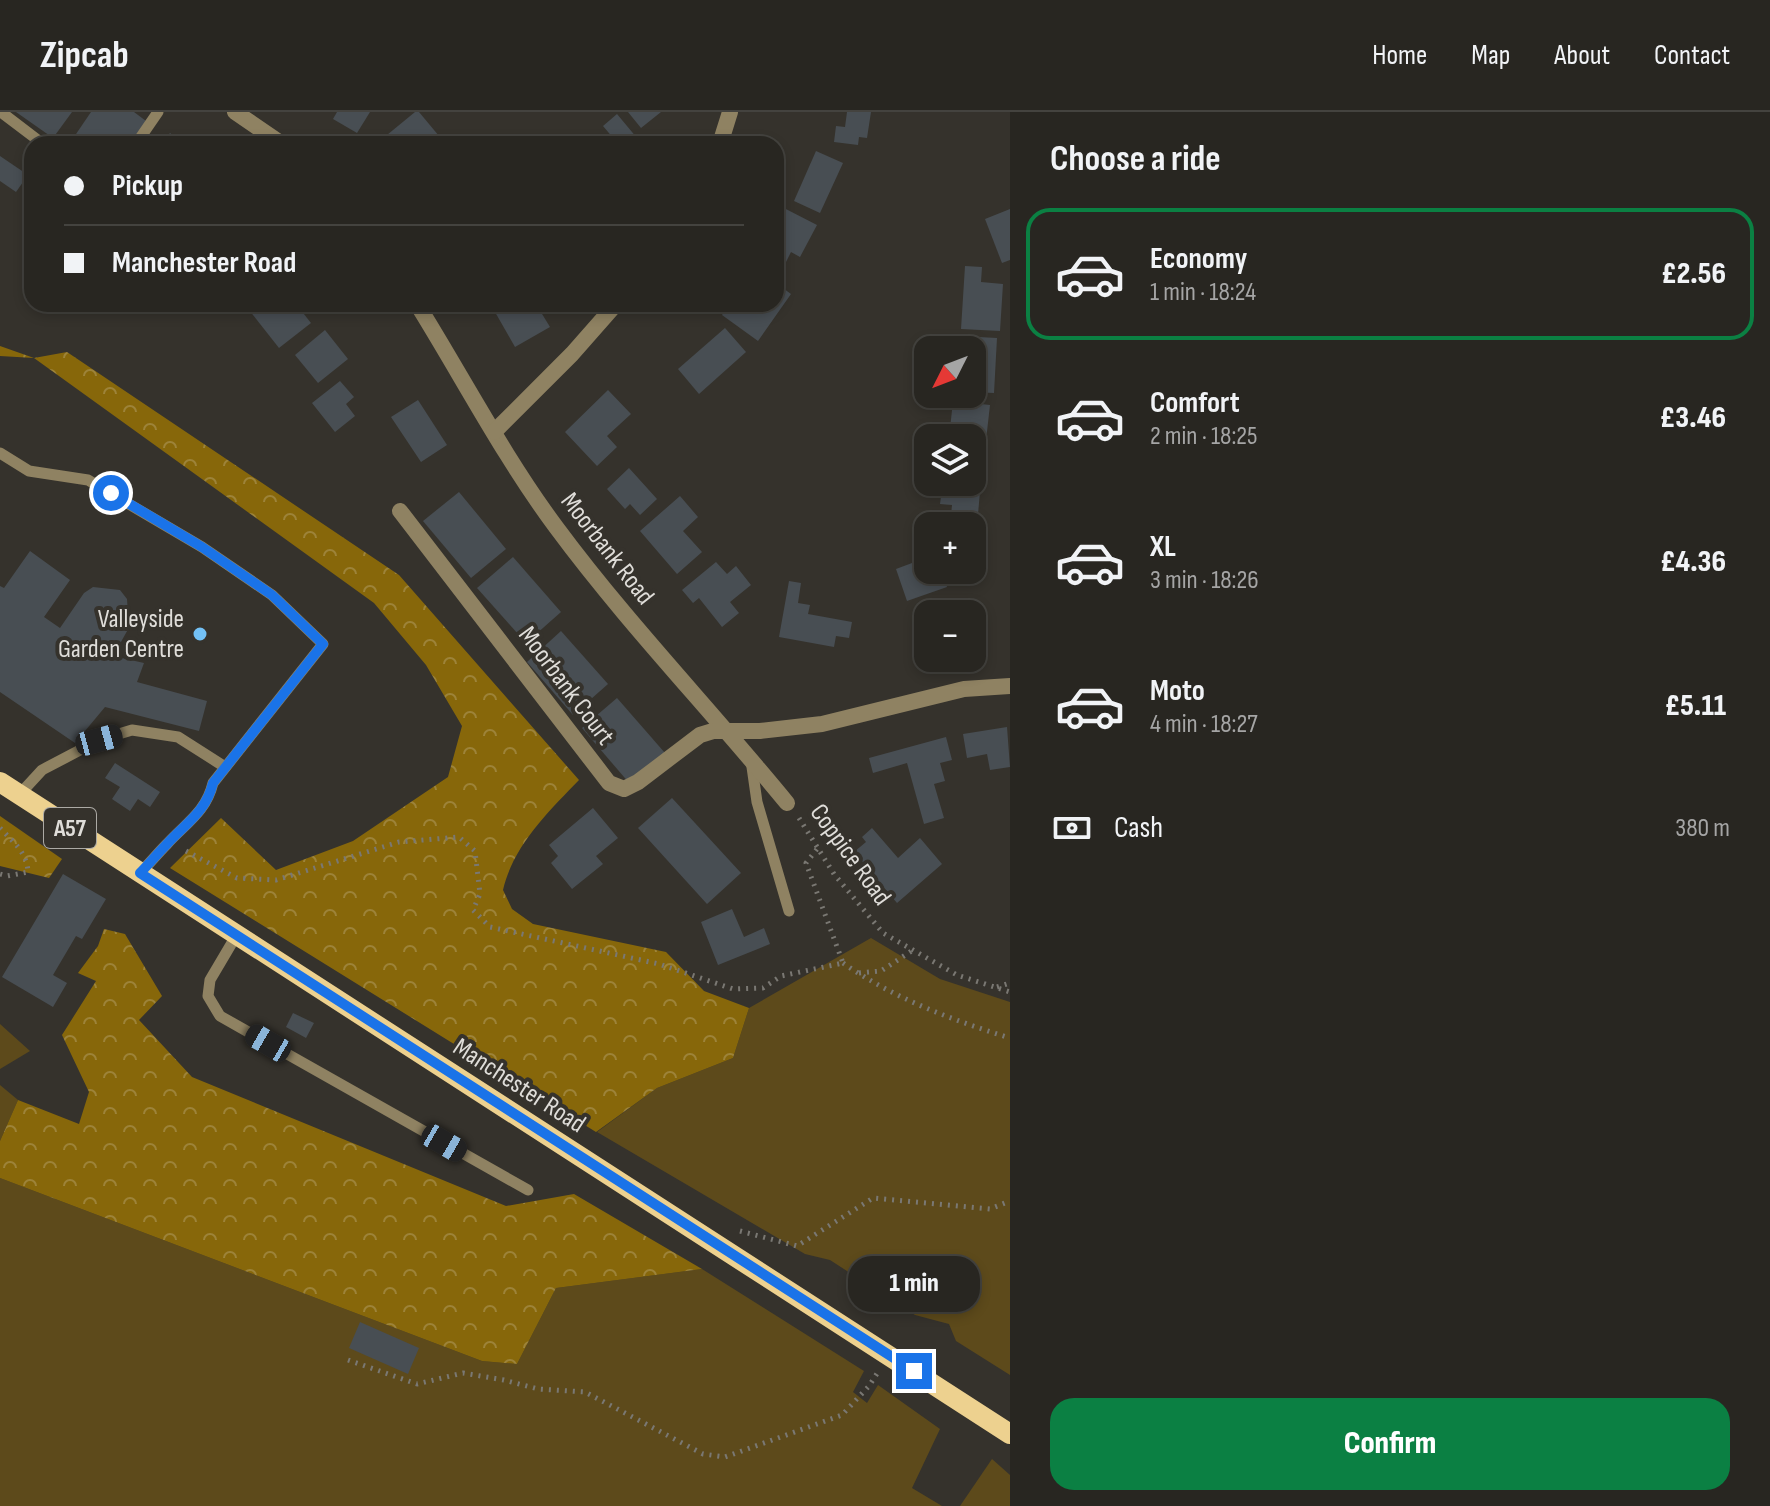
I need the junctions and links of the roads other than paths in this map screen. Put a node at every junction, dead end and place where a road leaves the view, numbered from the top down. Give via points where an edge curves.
1 (1, 112) edge
2 (158, 112) edge
3 (235, 112) edge
4 (730, 112) edge
5 (32, 136) edge
6 (142, 136) edge
7 (270, 136) edge
8 (722, 136) edge
9 (422, 312) edge
10 (609, 312) edge
11 (494, 432) junction
12 (0, 453) edge
13 (400, 511) dead end
14 (1010, 686) edge
15 (726, 730) junction
16 (751, 759) junction
17 (225, 767) junction
18 (0, 782) edge
19 (19, 795) junction
20 (787, 803) road end
21 (140, 873) junction
22 (789, 911) dead end
23 (236, 936) junction
24 (528, 1190) dead end
25 (1010, 1434) edge

1 - 5 lane
2 - 6 lane
3 - 7 street
4 - 8 street
9 - 11 street, Moorbank Road
10 - 11 street
11 - 15 street, Moorbank Road via 554,525
12 - 17 lane via 29,471 88,480 101,487 272,595 323,644
13 - 15 street, Moorbank Court via 609,783 624,789 700,735
14 - 15 street via 964,689 822,724
15 - 16 street, Moorbank Road
16 - 20 street, Moorbank Road
16 - 22 lane via 757,802
17 - 19 lane via 178,737 132,730 99,740 42,770
17 - 21 lane via 199,815
18 - 19 main road, Manchester Road / A57
19 - 21 main road, Manchester Road / A57
21 - 23 main road, Manchester Road / A57
23 - 24 lane via 210,980 208,996 220,1016
23 - 25 main road, Manchester Road / A57

